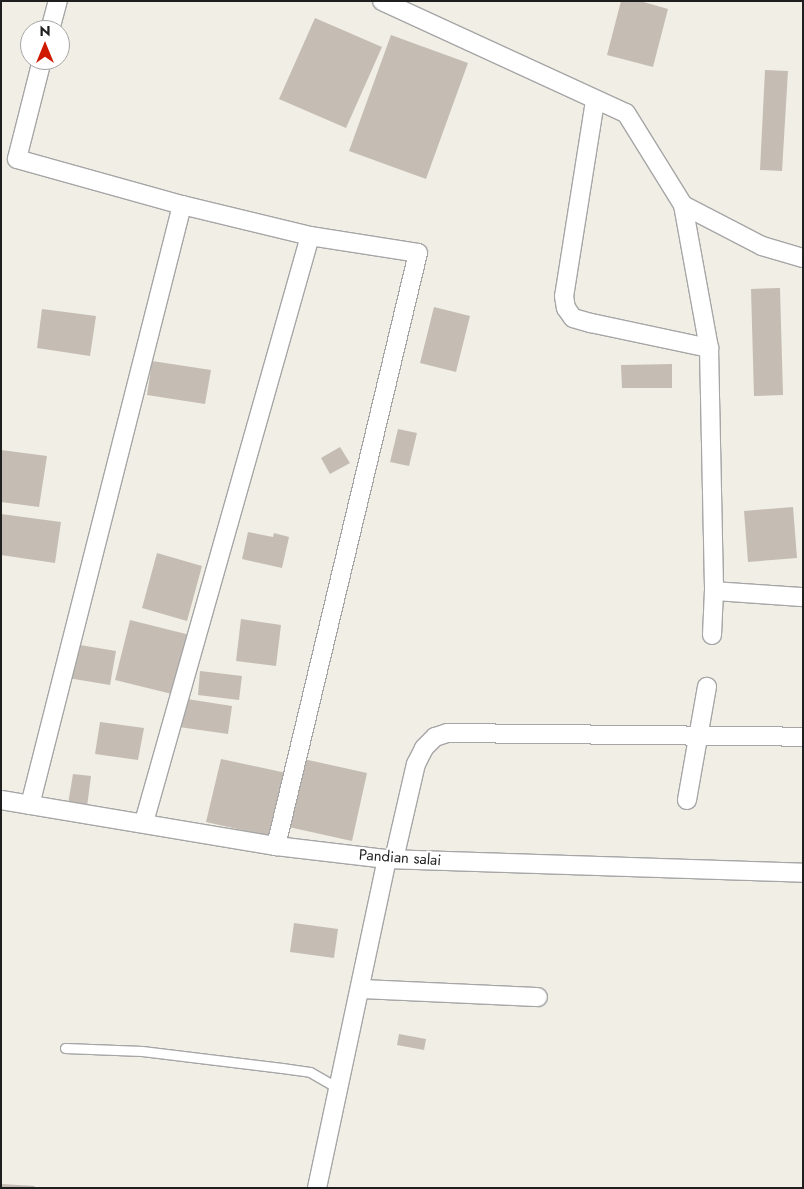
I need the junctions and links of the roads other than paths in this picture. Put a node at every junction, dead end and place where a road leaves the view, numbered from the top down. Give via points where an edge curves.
1 (58, 1) edge
2 (382, 1) edge
3 (53, 20) edge
4 (39, 70) edge
5 (596, 101) junction
6 (182, 205) junction
7 (683, 205) junction
8 (310, 236) junction
9 (803, 258) edge
10 (709, 348) junction
11 (714, 591) junction
12 (803, 597) edge
13 (712, 635) dead end
14 (707, 687) dead end
15 (698, 736) junction
16 (803, 737) edge
17 (1, 800) edge
18 (687, 800) dead end
19 (30, 805) junction
20 (144, 822) junction
21 (276, 846) junction
22 (391, 859) junction
23 (803, 873) edge
24 (360, 989) junction
25 (538, 997) dead end
26 (65, 1048) dead end
27 (340, 1089) junction
28 (318, 1188) edge

1 - 3 street
2 - 5 street
4 - 6 street via 17,159
5 - 7 street via 626,114
5 - 10 street via 564,296 566,308 573,318 582,321
6 - 8 street
6 - 19 street
7 - 9 street via 762,246
7 - 10 street
8 - 20 street
8 - 21 street via 418,253
10 - 11 street
11 - 12 street
11 - 13 street
14 - 15 street
15 - 16 street
15 - 18 street
15 - 22 street via 447,733 435,737 424,748 416,764
17 - 19 street, Pandian salai
19 - 20 street, Pandian salai
20 - 21 street, Pandian salai
21 - 22 street, Pandian salai
22 - 23 street, Pandian salai
22 - 24 street
24 - 25 street
24 - 27 street
26 - 27 lane via 142,1051 310,1072
27 - 28 street

